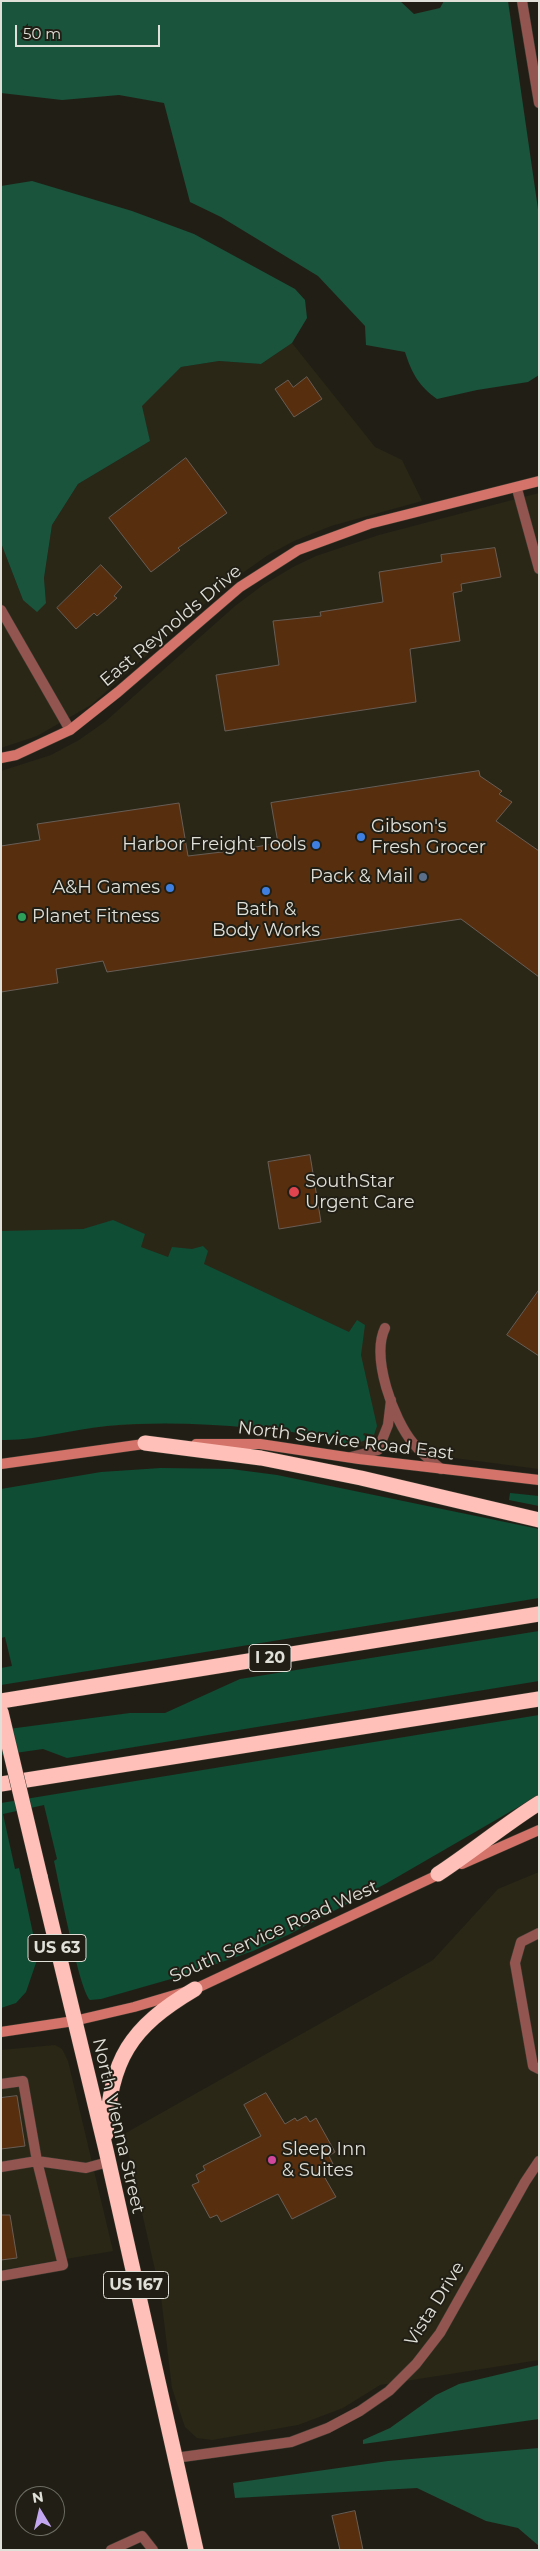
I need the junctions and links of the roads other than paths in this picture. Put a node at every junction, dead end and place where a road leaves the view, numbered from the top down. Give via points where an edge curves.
1 (522, 1) edge
2 (539, 102) edge
3 (539, 482) edge
4 (516, 489) junction
5 (539, 569) edge
6 (1, 610) edge
7 (70, 730) junction
8 (1, 758) edge
9 (385, 1328) dead end
10 (391, 1399) junction
11 (145, 1443) junction
12 (350, 1458) junction
13 (1, 1464) edge
14 (441, 1469) junction
15 (539, 1480) edge
16 (539, 1520) edge
17 (539, 1614) edge
18 (539, 1698) edge
19 (1, 1701) edge
20 (1, 1712) edge
21 (1, 1784) edge
22 (539, 1804) edge
23 (539, 1830) edge
24 (438, 1874) junction
25 (539, 1932) edge
26 (195, 1989) junction
27 (74, 2020) junction
28 (1, 2032) edge
29 (539, 2069) edge
30 (1, 2084) edge
31 (107, 2156) junction
32 (37, 2161) junction
33 (539, 2161) edge
34 (2, 2165) edge
35 (1, 2276) edge
36 (175, 2458) junction
37 (111, 2550) edge
38 (153, 2550) edge
39 (196, 2550) edge

1 - 2 street
3 - 4 main road, East Reynolds Drive
4 - 5 street
4 - 7 main road, East Reynolds Drive via 369,524 298,550 240,587
6 - 7 street
7 - 8 main road, East Reynolds Drive via 16,756
9 - 10 street via 380,1344 381,1359
10 - 12 street via 388,1425 378,1450
10 - 14 street via 403,1430 413,1444
11 - 12 main road, North Service Road East via 260,1444
11 - 13 main road, North Service Road East
11 - 16 highway via 260,1458 343,1474
12 - 14 main road, North Service Road East
14 - 15 main road, North Service Road East
17 - 19 highway, I 20
18 - 21 highway
20 - 27 highway, North Vienna Street / US 63, bridge
22 - 24 highway via 507,1823
23 - 24 main road, South Service Road West
24 - 26 main road, South Service Road West
25 - 29 street via 522,1942 514,1964 533,2066
26 - 27 main road, South Service Road West
26 - 31 highway via 147,2023 124,2054 114,2075 108,2103
27 - 28 main road, South Service Road West
27 - 31 highway, North Vienna Street / US 167
30 - 32 street via 24,2081
31 - 32 street via 86,2168
31 - 36 highway, North Vienna Street / US 167
32 - 34 street
32 - 35 street via 63,2265
33 - 36 street, Vista Drive via 440,2333 389,2391 336,2424 291,2442
36 - 39 highway, North Vienna Street / US 167
37 - 38 street via 142,2536

